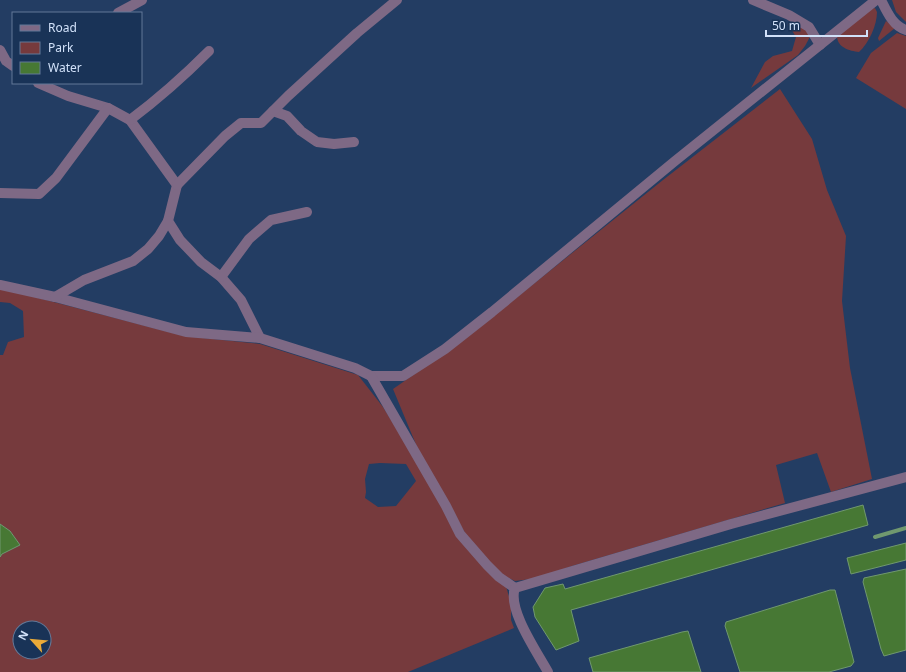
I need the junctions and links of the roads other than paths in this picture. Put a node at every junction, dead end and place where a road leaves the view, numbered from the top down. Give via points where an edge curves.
1 (142, 0) edge
2 (397, 0) edge
3 (753, 0) edge
4 (876, 0) edge
5 (881, 0) edge
6 (120, 12) edge
7 (906, 30) edge
8 (820, 45) junction
9 (0, 50) edge
10 (209, 51) dead end
11 (8, 62) edge
12 (40, 84) edge
13 (108, 108) junction
14 (273, 111) junction
15 (130, 120) junction
16 (354, 142) dead end
17 (178, 185) junction
18 (0, 193) edge
19 (307, 212) dead end
20 (168, 221) junction
21 (221, 277) junction
22 (0, 285) edge
23 (55, 297) junction
24 (260, 338) junction
25 (371, 376) junction
26 (906, 476) edge
27 (515, 588) junction
28 (548, 672) edge

1 - 6 street
2 - 14 street
3 - 8 street via 809,26
4 - 8 street
5 - 7 street via 891,19
8 - 25 street via 445,349 403,376
9 - 11 street
10 - 15 street via 183,77
12 - 13 street via 68,96
13 - 15 street
13 - 18 street via 56,178 39,194
14 - 16 street via 287,116 301,132 317,142
14 - 17 street via 261,123 241,123
15 - 17 street
17 - 20 street
19 - 21 street via 271,220 249,239
20 - 21 street via 180,240
20 - 23 street via 159,236 133,261 84,280
21 - 24 street via 241,300
22 - 23 street
23 - 24 street via 186,332
24 - 25 street via 355,368
25 - 27 street via 460,534 487,565
26 - 27 street via 731,524
27 - 28 street via 513,599 518,616

